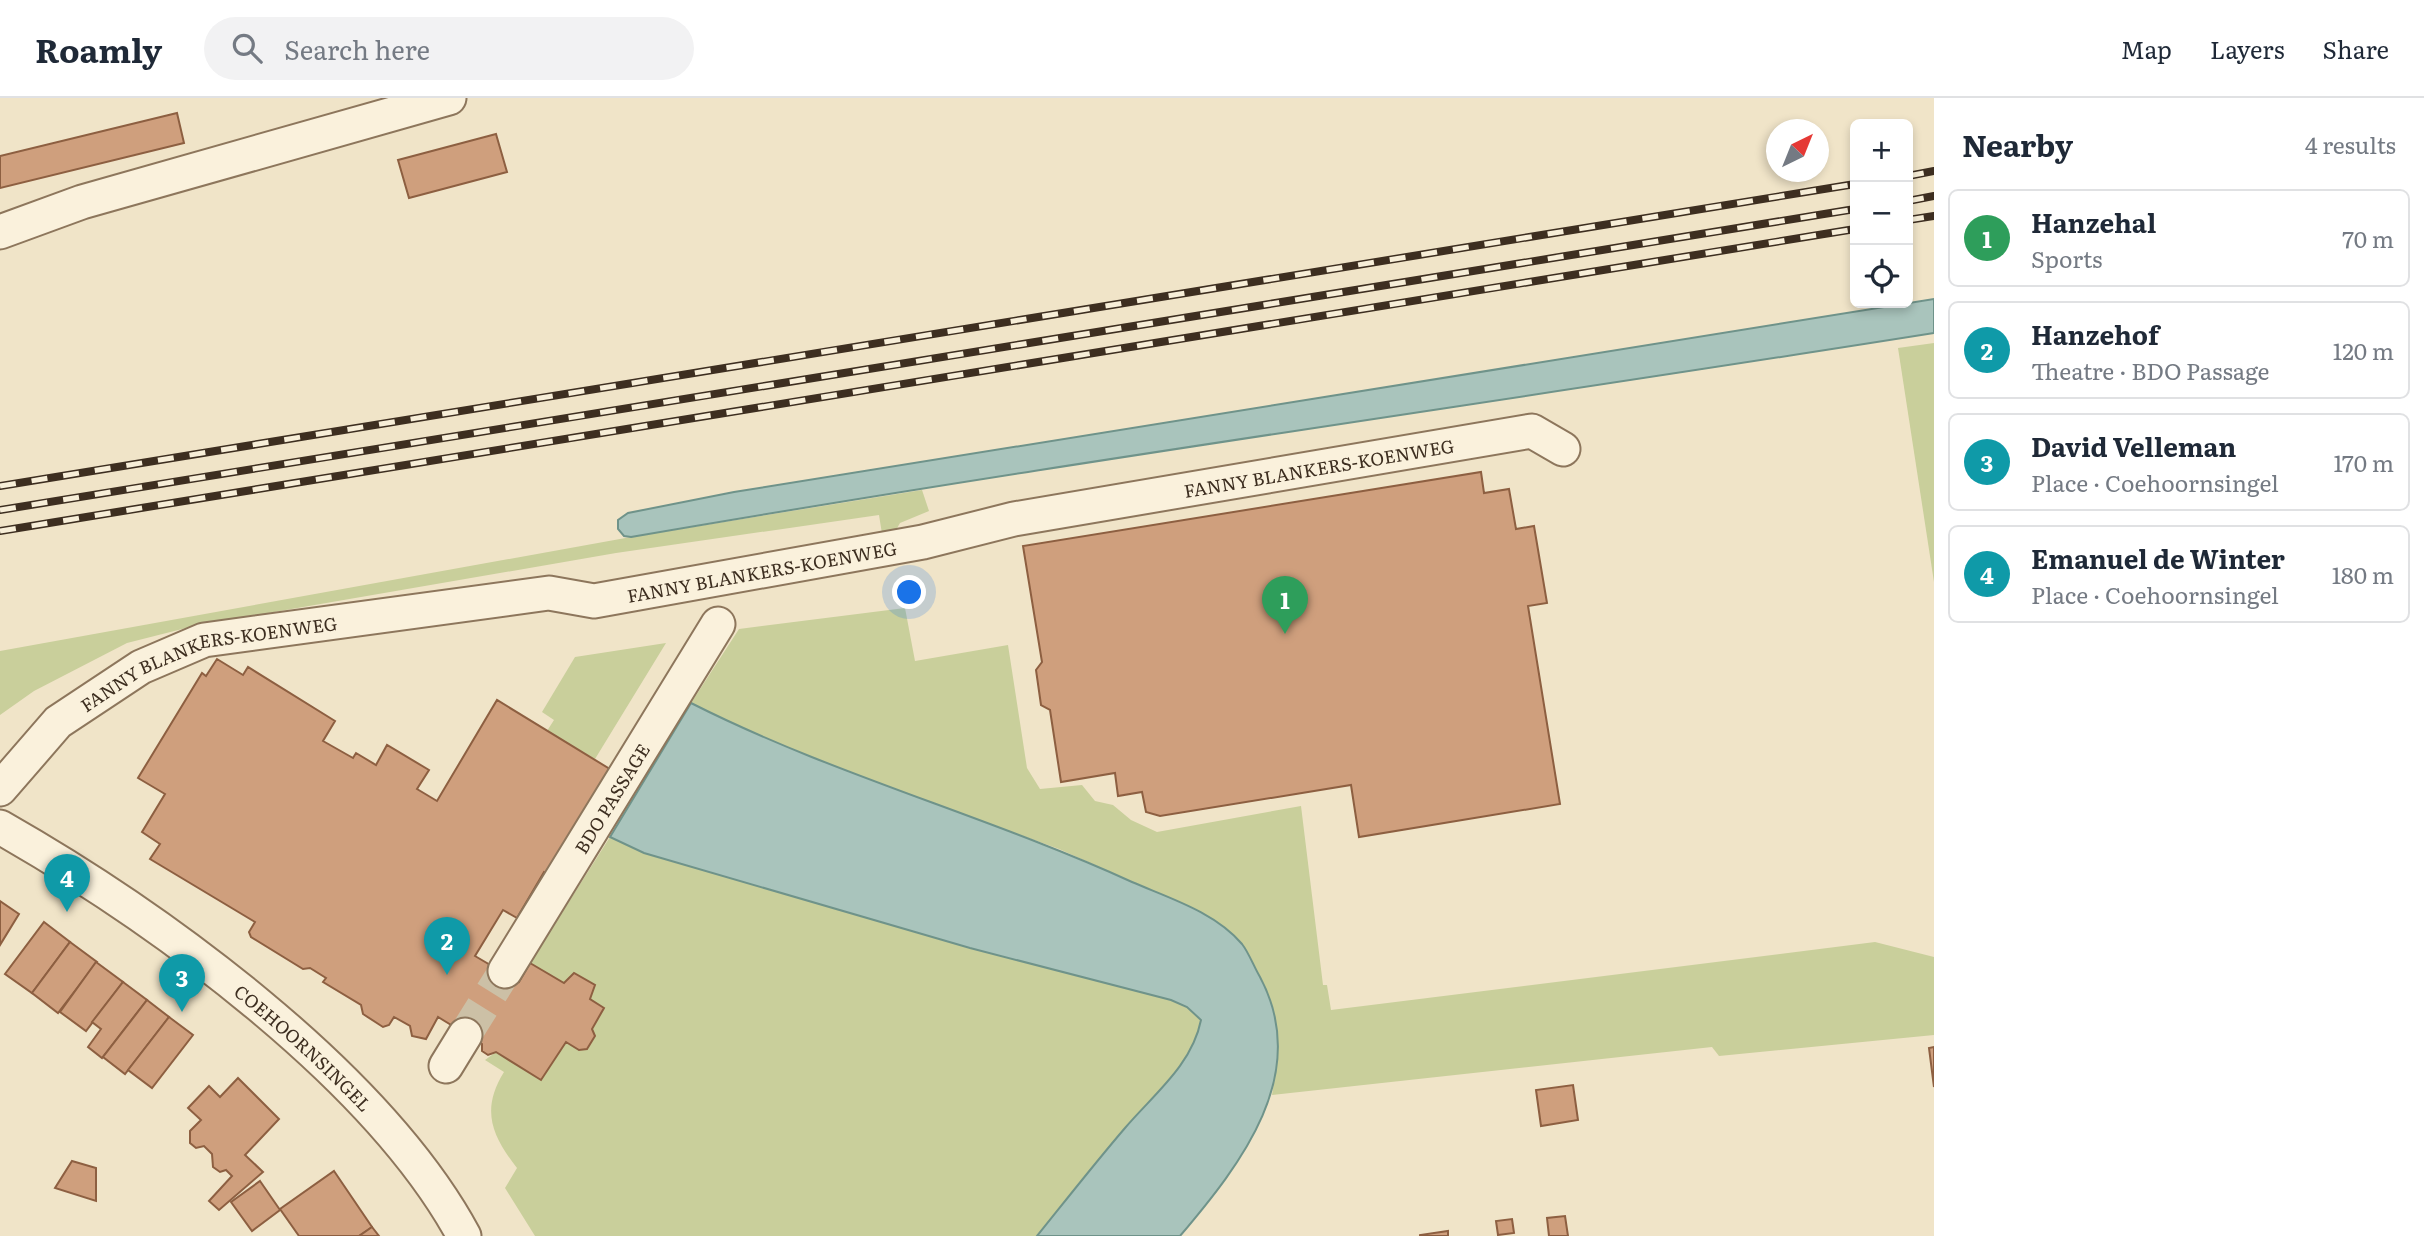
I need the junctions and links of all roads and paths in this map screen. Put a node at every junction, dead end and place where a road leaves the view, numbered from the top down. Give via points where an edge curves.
1 (449, 98) edge
2 (0, 232) edge
3 (1563, 449) dead end
4 (718, 624) dead end
5 (0, 789) edge
6 (0, 827) edge
7 (505, 971) tunnel mouth
8 (465, 1035) tunnel mouth
9 (446, 1066) dead end
10 (464, 1236) edge

1 - 2 street via 82,202
3 - 5 street, FANNY BLANKERS-KOENWEG via 1532,431 1014,519 923,542 594,601 549,593 204,639 141,667 58,722
4 - 7 street, BDO PASSAGE
6 - 10 street, COEHOORNSINGEL via 70,867 169,938 234,985 306,1048 400,1141 443,1198
8 - 9 street

